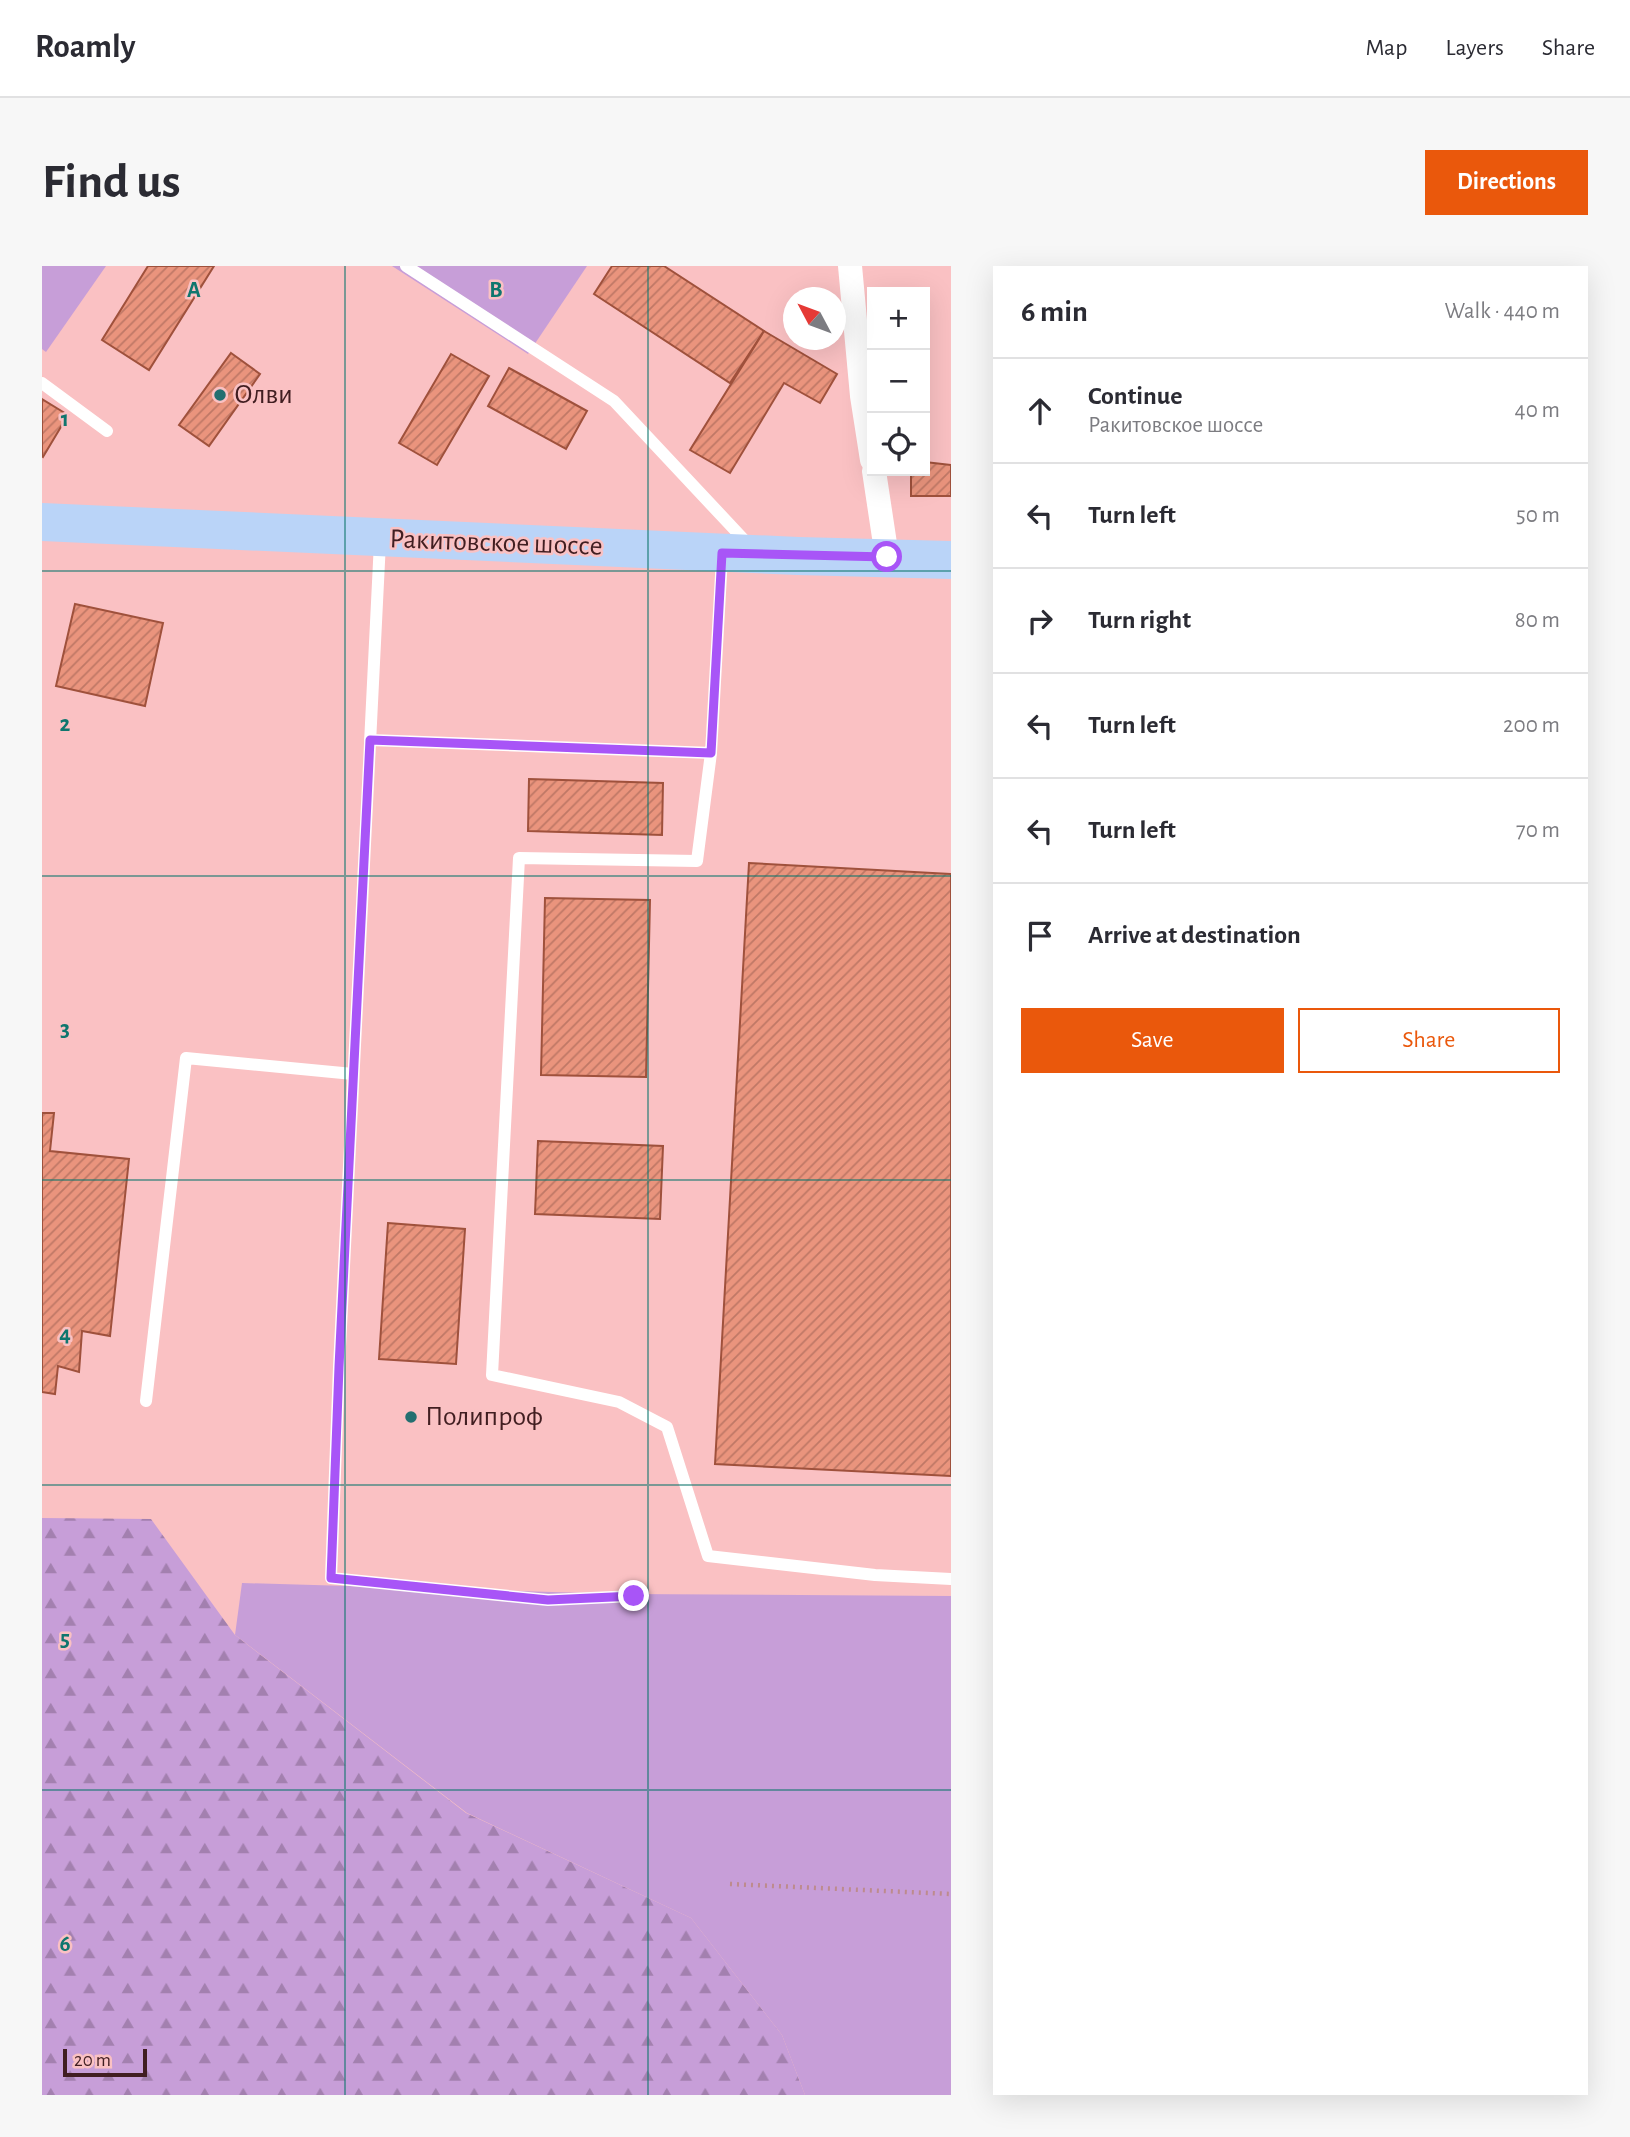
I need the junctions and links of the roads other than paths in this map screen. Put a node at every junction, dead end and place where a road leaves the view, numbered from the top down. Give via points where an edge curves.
1 (406, 266) edge
2 (850, 266) edge
3 (42, 383) edge
4 (867, 428) edge
5 (107, 431) dead end
6 (875, 476) edge
7 (42, 522) edge
8 (380, 538) junction
9 (740, 554) junction
10 (887, 557) junction
11 (951, 560) edge
12 (370, 740) junction
13 (711, 753) junction
14 (353, 1074) junction
15 (146, 1401) dead end
16 (951, 1579) edge
17 (634, 1596) dead end

1 - 9 lane via 614,401
2 - 4 street
3 - 5 lane
6 - 10 street
7 - 8 main road, Ракитовское шоссе
8 - 9 main road, Ракитовское шоссе
8 - 12 lane
9 - 10 main road, Ракитовское шоссе
9 - 13 lane
10 - 11 main road, Ракитовское шоссе
12 - 13 lane
12 - 14 lane
13 - 16 lane via 697,861 519,858 492,1375 619,1402 667,1427 708,1556
14 - 15 lane via 186,1058
14 - 17 lane via 331,1578 548,1600

